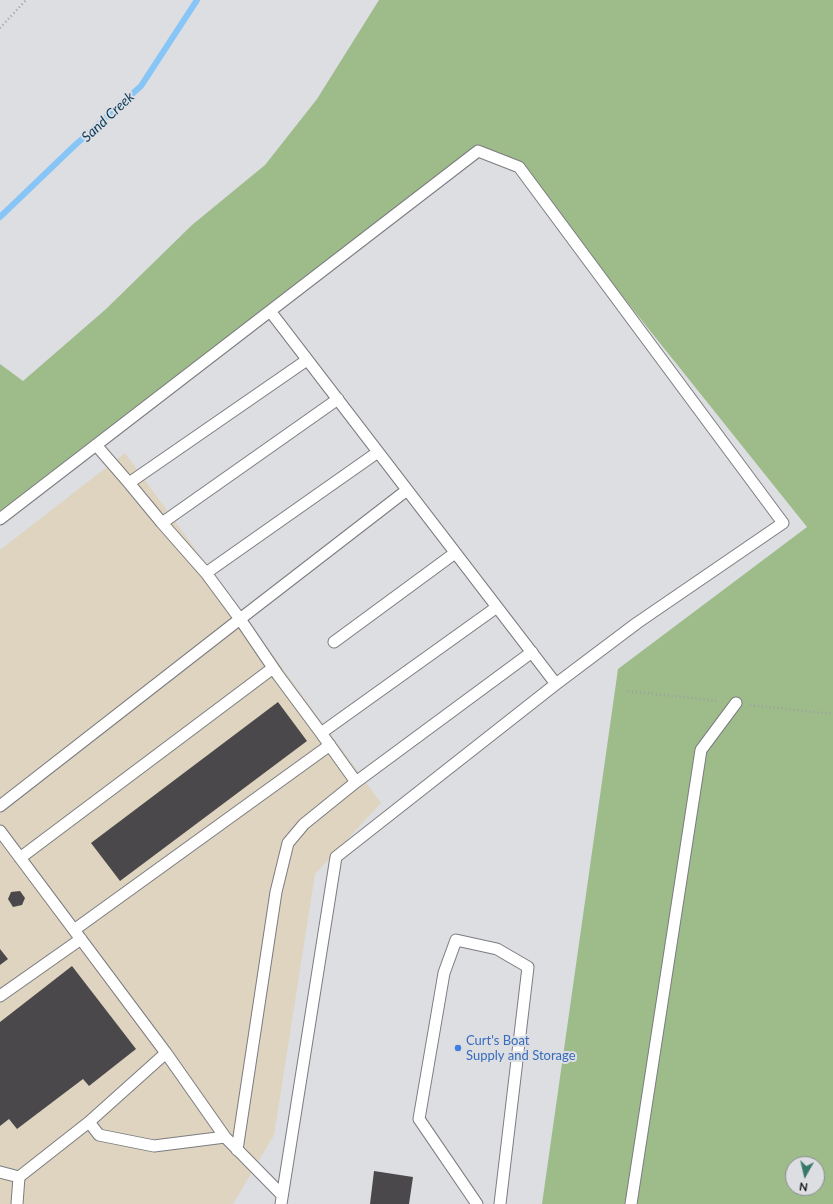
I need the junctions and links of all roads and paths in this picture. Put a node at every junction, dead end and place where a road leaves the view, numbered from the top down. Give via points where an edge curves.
1 (26, 0) edge
2 (0, 28) edge
3 (270, 311) junction
4 (307, 360) junction
5 (338, 399) junction
6 (96, 445) junction
7 (378, 452) junction
8 (129, 483) junction
9 (408, 490) junction
10 (0, 519) edge
11 (162, 523) junction
12 (455, 553) junction
13 (206, 572) junction
14 (497, 607) junction
15 (240, 619) junction
16 (334, 642) dead end
17 (532, 652) junction
18 (273, 668) junction
19 (556, 684) junction
20 (736, 703) dead end
21 (321, 733) junction
22 (330, 745) junction
23 (356, 782) junction
24 (0, 806) edge
25 (0, 831) edge
26 (20, 858) junction
27 (74, 930) junction
28 (81, 939) junction
29 (0, 996) edge
30 (166, 1053) junction
31 (89, 1122) junction
32 (224, 1137) junction
33 (237, 1150) junction
34 (0, 1172) edge
35 (19, 1177) junction
36 (281, 1200) edge
37 (17, 1204) edge
38 (477, 1204) edge
39 (500, 1204) edge
40 (631, 1204) edge

1 - 2 path
3 - 4 lane
3 - 6 lane
3 - 19 lane via 478,151 519,167 783,523 637,623
4 - 5 lane
4 - 8 lane
5 - 7 lane
5 - 11 lane
6 - 8 lane
6 - 10 lane
7 - 9 lane
7 - 13 lane
8 - 11 lane
9 - 12 lane
9 - 15 lane
11 - 13 lane
12 - 14 lane
12 - 16 lane
13 - 15 lane
14 - 17 lane
14 - 21 lane
15 - 18 lane
15 - 24 lane
17 - 19 lane
17 - 23 lane
18 - 21 lane
18 - 26 lane
19 - 36 lane via 336,857
20 - 40 lane via 701,750
21 - 22 lane
22 - 23 lane
22 - 27 lane
23 - 33 lane via 304,824 288,843 276,892
25 - 26 lane
26 - 27 lane
27 - 28 lane
28 - 29 lane
28 - 30 lane
30 - 31 lane
30 - 32 lane
31 - 32 lane via 99,1135 154,1146
31 - 35 lane
32 - 33 lane
33 - 36 lane
34 - 35 lane
35 - 37 lane
38 - 39 lane via 419,1119 444,973 456,940 497,949 528,967

